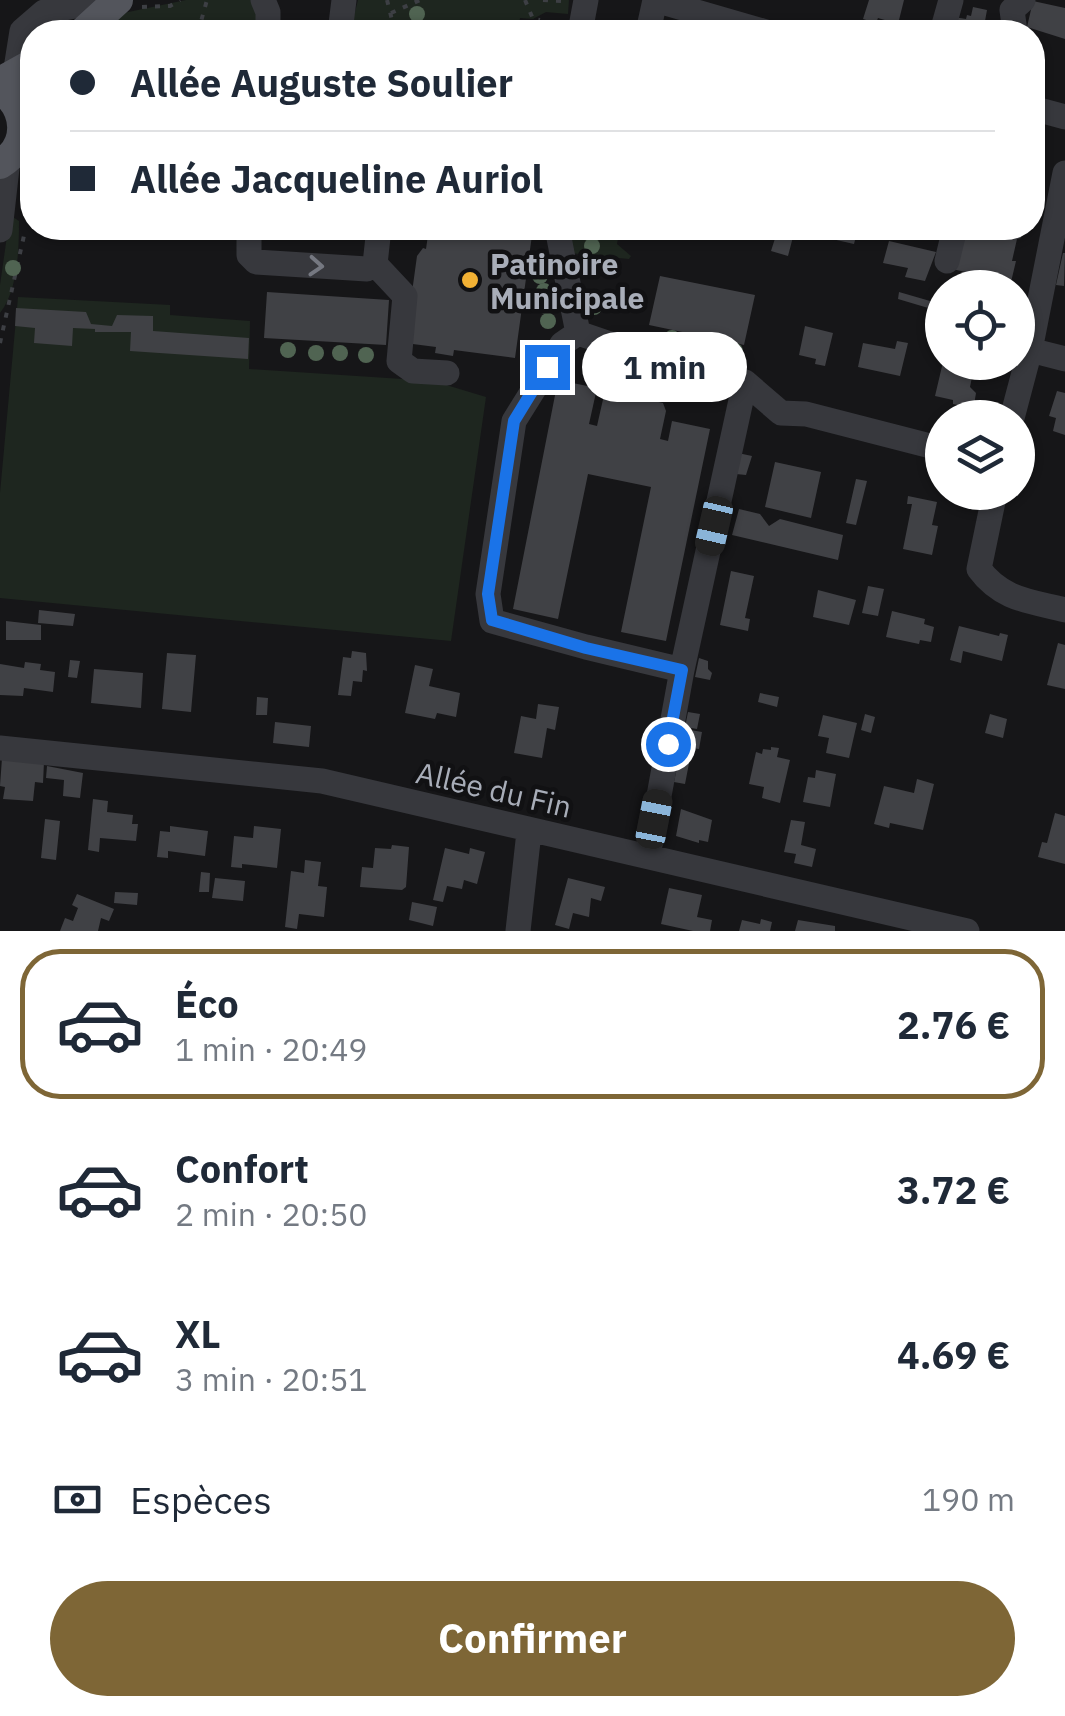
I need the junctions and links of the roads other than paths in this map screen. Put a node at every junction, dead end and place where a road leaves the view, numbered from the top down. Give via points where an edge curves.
1 (118, 0) edge
2 (654, 0) edge
3 (86, 12) edge
4 (713, 17) edge
5 (35, 20) edge
6 (20, 43) edge
7 (15, 72) edge
8 (20, 119) edge
9 (20, 141) edge
10 (4, 162) edge
11 (1065, 173) edge
12 (0, 230) edge
13 (249, 240) edge
14 (377, 240) edge
15 (559, 240) edge
16 (952, 240) edge
17 (948, 261) dead end
18 (374, 264) junction
19 (1035, 325) edge
20 (578, 333) junction
21 (1035, 351) edge
22 (1065, 359) edge
23 (447, 373) dead end
24 (746, 382) junction
25 (925, 444) edge
26 (991, 510) edge
27 (1065, 610) edge
28 (682, 670) junction
29 (0, 748) edge
30 (529, 832) junction
31 (648, 856) junction
32 (956, 929) edge
33 (518, 931) edge

1 - 3 main road
2 - 4 street
3 - 5 street via 44,12
6 - 7 street
7 - 8 main road
9 - 10 main road
10 - 12 street
11 - 19 street
13 -> 18 street via 256,262 367,269
14 - 18 street
15 - 20 street
16 - 17 street
18 - 23 street via 404,296 399,362 413,371
20 - 24 street
20 - 28 street via 562,344 514,421 488,594 492,620
21 - 22 street
24 - 25 street via 782,413
24 - 28 street
26 - 27 street via 979,570 992,587
28 - 31 street
29 - 30 street, Allée du Fin via 322,782
30 - 31 street, Allée du Fin
30 - 33 street
31 - 32 street, Allée du Fin

